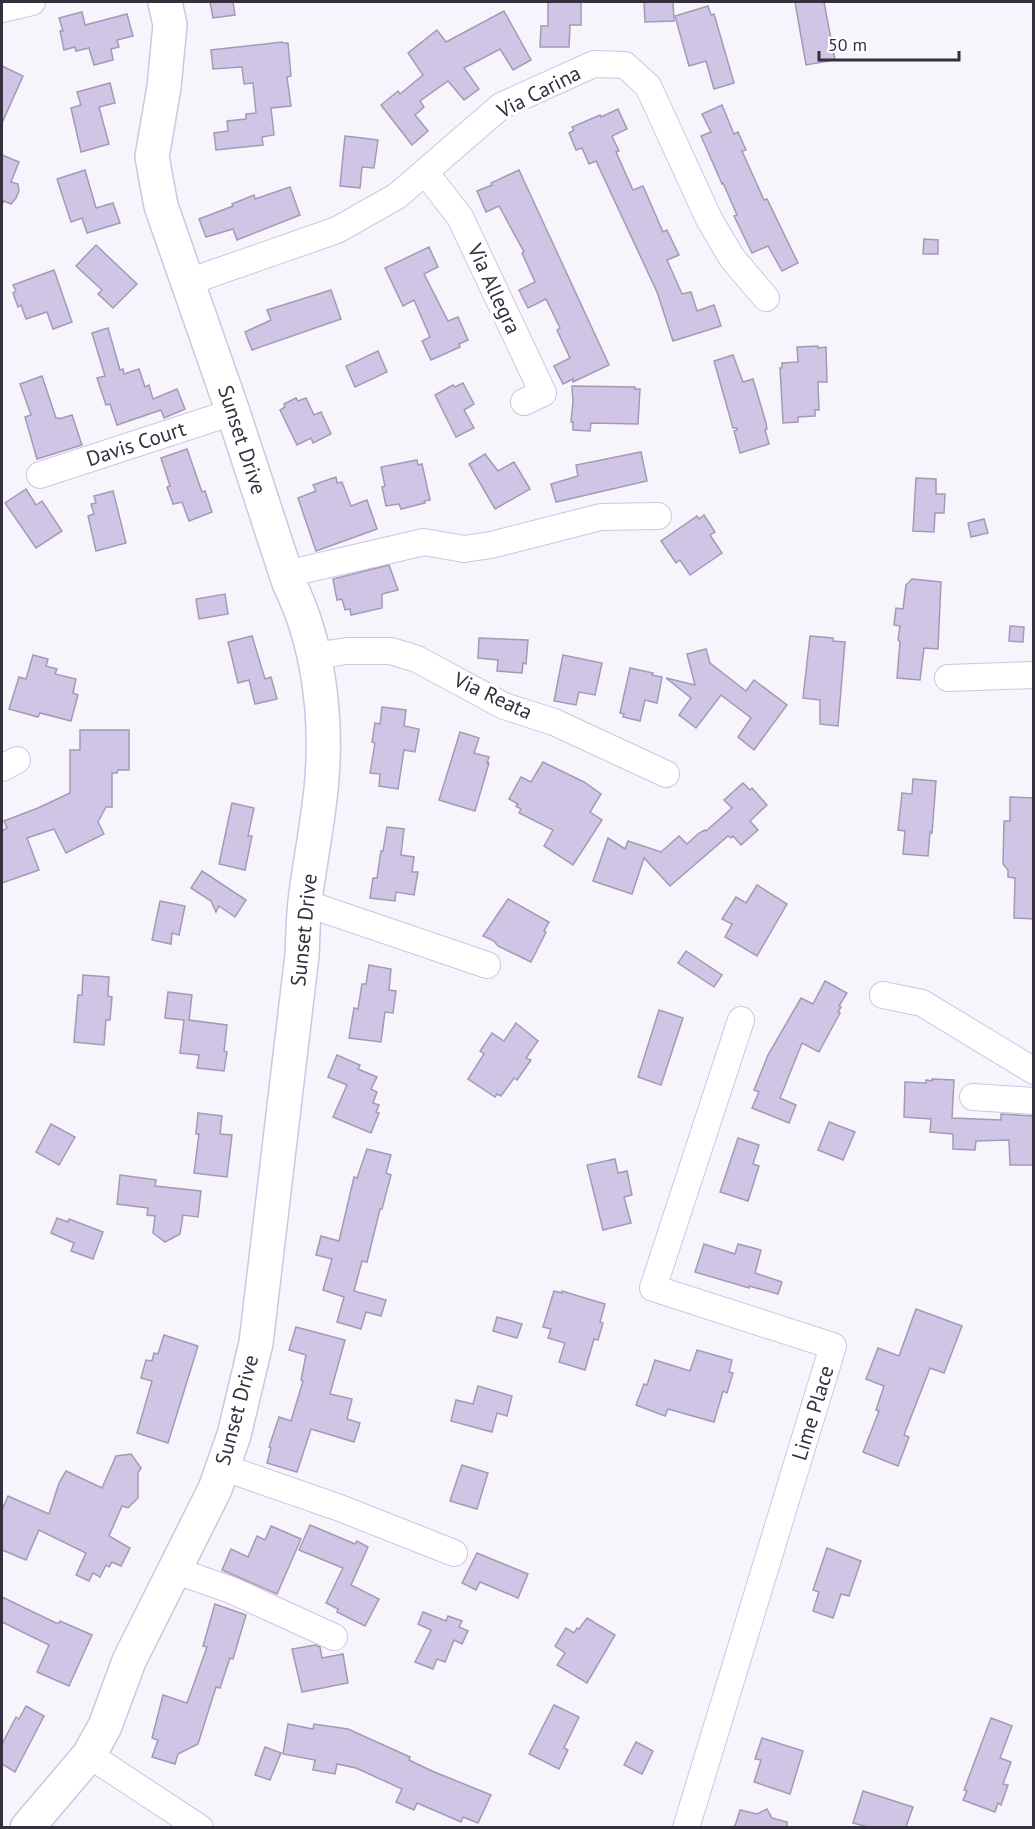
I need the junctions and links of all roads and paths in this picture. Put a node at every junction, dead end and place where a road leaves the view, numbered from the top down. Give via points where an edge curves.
1 (33, 2) edge
2 (165, 2) edge
3 (2, 9) edge
4 (425, 172) junction
5 (188, 282) junction
6 (766, 298) dead end
7 (524, 402) dead end
8 (233, 412) junction
9 (40, 475) dead end
10 (658, 516) dead end
11 (286, 574) junction
12 (314, 656) junction
13 (1034, 675) edge
14 (948, 678) dead end
15 (666, 774) dead end
16 (305, 903) junction
17 (487, 965) dead end
18 (883, 995) dead end
19 (741, 1020) dead end
20 (1034, 1071) edge
21 (973, 1097) dead end
22 (1034, 1101) edge
23 (222, 1467) junction
24 (454, 1553) dead end
25 (174, 1570) junction
26 (334, 1637) dead end
27 (89, 1755) junction
28 (27, 1827) edge
29 (200, 1827) edge
30 (686, 1827) edge

1 - 3 street
2 - 5 main road, Sunset Drive via 170,25 152,157 161,206
4 - 5 street, Via Carina via 397,196 337,230
4 - 6 street, Via Carina via 501,106 594,64 625,65 648,86 709,219 732,258
4 - 7 street, Via Allegra via 460,217 543,393
5 - 8 main road, Sunset Drive
8 - 9 street, Davis Court
8 - 11 main road, Sunset Drive
10 - 11 street via 601,517 464,549 424,542
11 - 12 main road, Sunset Drive via 301,607
12 - 15 street, Via Reata via 391,651 417,659 504,706 554,722
12 - 16 main road, Sunset Drive via 324,718 322,779
13 - 14 street
16 - 17 street
16 - 23 main road, Sunset Drive via 256,1343 234,1435
18 - 20 street via 922,1003
19 - 30 street, Lime Place via 653,1288 833,1346
21 - 22 street
23 - 24 street
23 - 25 main road, Sunset Drive
25 - 26 street via 231,1590
25 - 27 main road, Sunset Drive
27 - 28 main road, Sunset Drive
27 - 29 street

